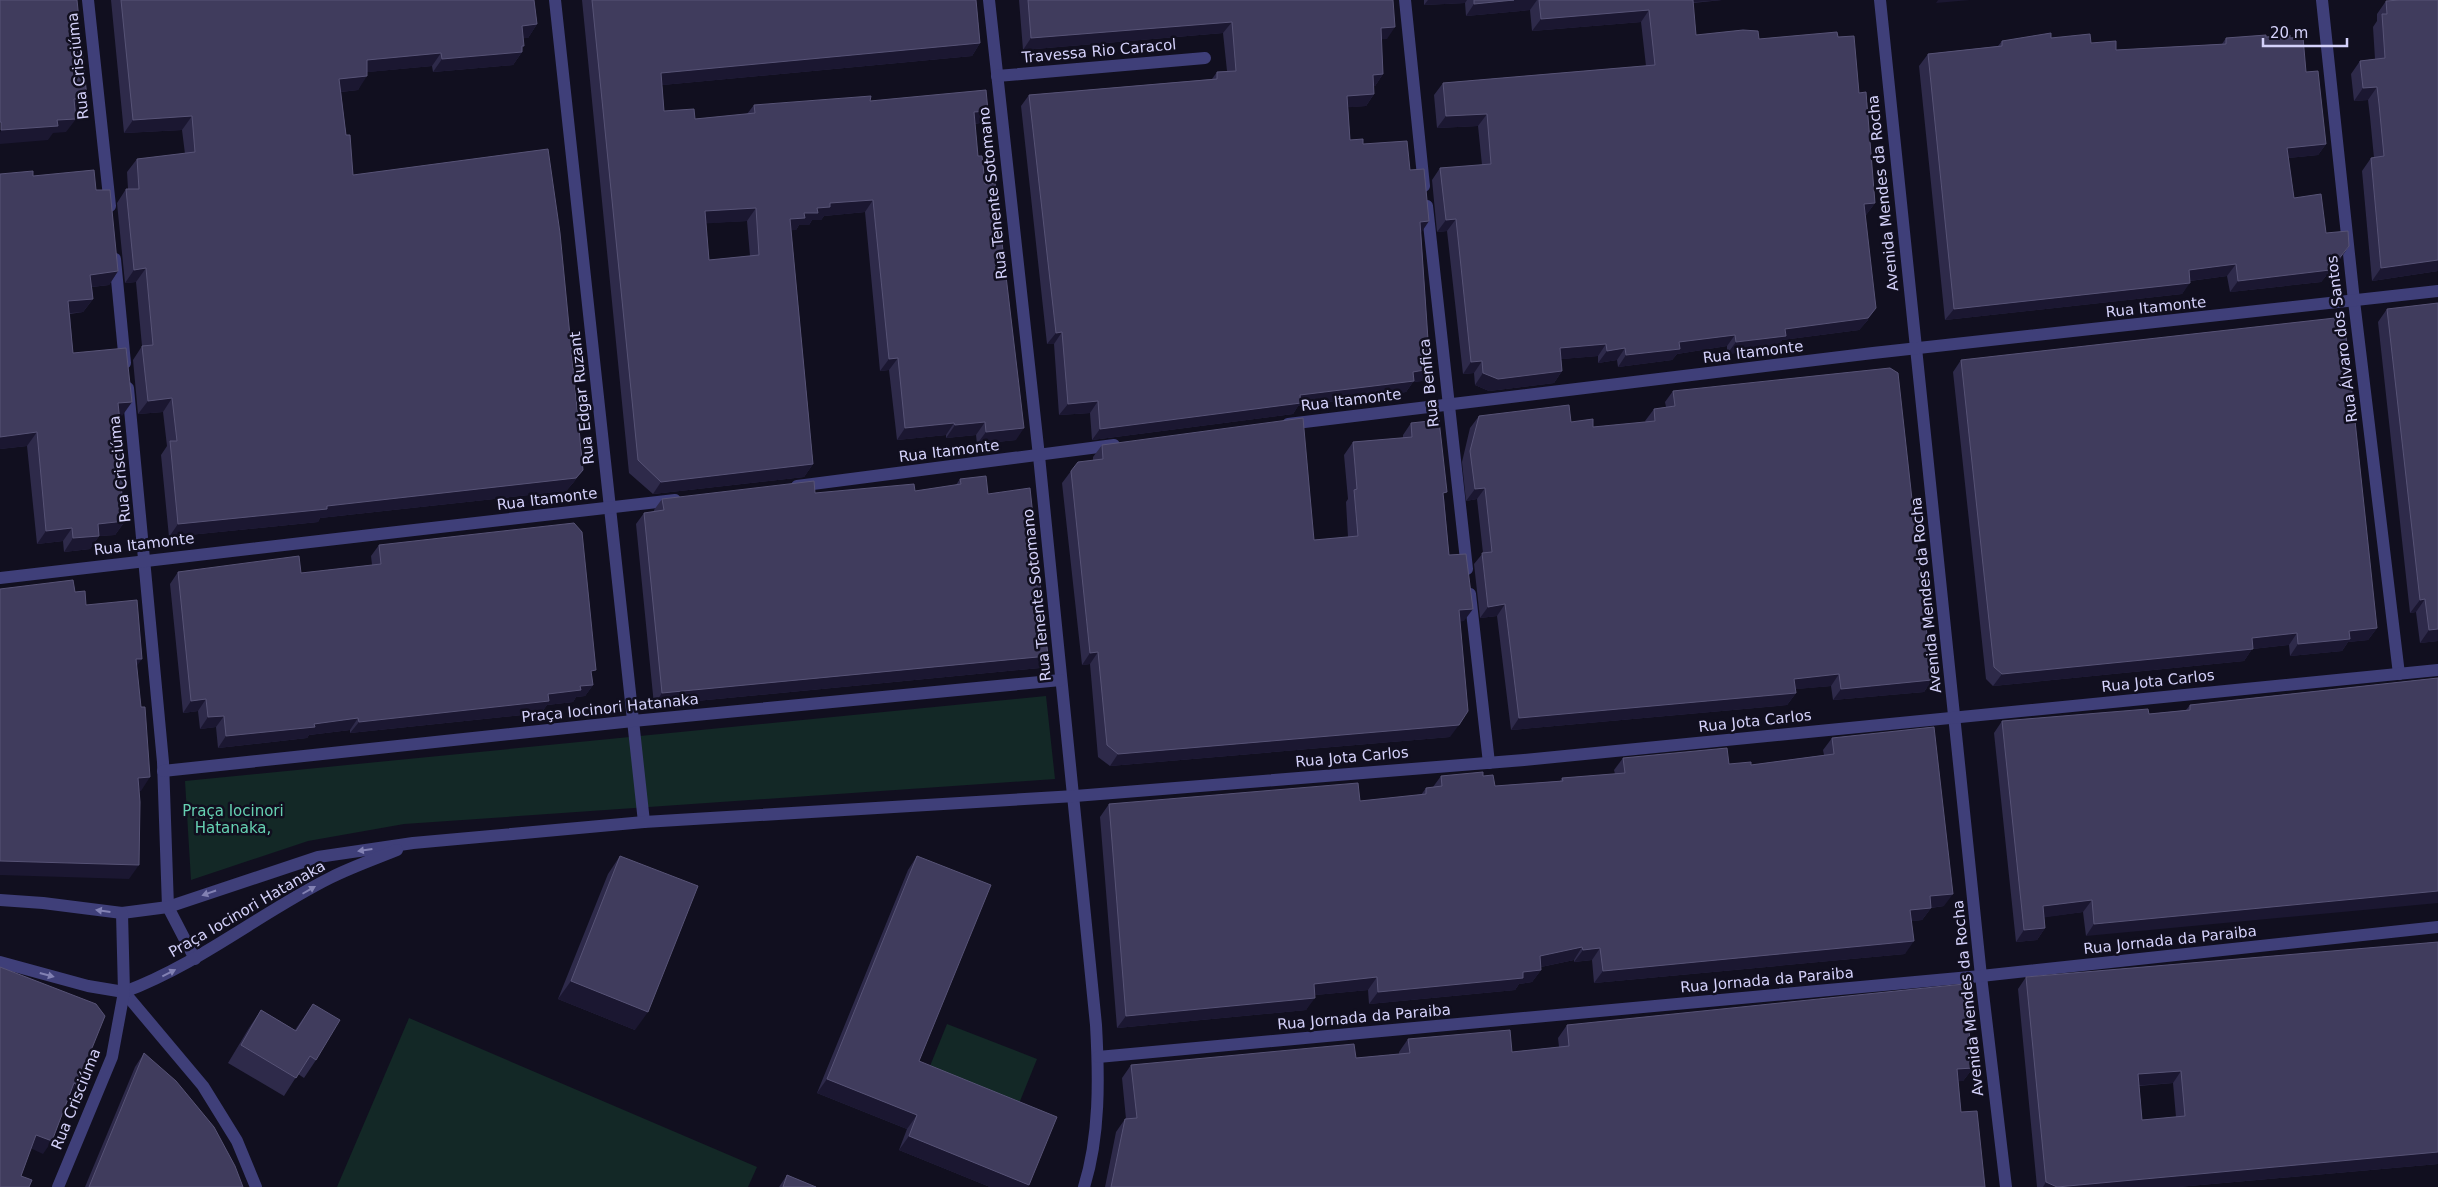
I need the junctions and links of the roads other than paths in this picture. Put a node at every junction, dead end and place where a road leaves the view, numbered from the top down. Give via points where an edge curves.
1 (88, 0) edge
2 (556, 0) edge
3 (989, 0) edge
4 (1405, 0) edge
5 (1880, 0) edge
6 (2322, 0) edge
7 (1205, 58) dead end
8 (997, 76) junction
9 (111, 216) edge
10 (113, 243) edge
11 (2438, 292) edge
12 (2354, 301) junction
13 (1916, 348) junction
14 (1447, 405) junction
15 (1278, 425) edge
16 (1125, 444) edge
17 (1039, 456) junction
18 (787, 487) edge
19 (690, 498) edge
20 (610, 508) junction
21 (145, 560) junction
22 (0, 578) edge
23 (2438, 670) edge
24 (2399, 674) junction
25 (1061, 680) junction
26 (1955, 717) junction
27 (633, 721) junction
28 (1489, 763) junction
29 (162, 771) junction
30 (1074, 796) junction
31 (644, 822) junction
32 (413, 843) junction
33 (0, 900) edge
34 (168, 907) junction
35 (122, 914) junction
36 (2438, 927) edge
37 (195, 959) junction
38 (0, 962) edge
39 (1981, 976) junction
40 (124, 992) junction
41 (1098, 1057) junction
42 (58, 1187) edge
43 (256, 1187) edge
44 (1084, 1187) edge
45 (2006, 1187) edge

1 - 9 street, Rua Crisciúma
2 - 20 street, Rua Edgar Ruzant
3 - 8 street, Rua Tenente Sotomano
4 - 14 street, Rua Benfica
5 - 13 street, Avenida Mendes da Rocha
6 - 12 street, Rua Álvaro dos Santos
7 - 8 street, Travessa Rio Caracol
8 - 17 street, Rua Tenente Sotomano
10 - 21 street, Rua Crisciúma
11 - 12 street, Rua Itamonte
12 - 13 street, Rua Itamonte
12 - 24 street, Rua Álvaro dos Santos
13 - 14 street, Rua Itamonte
13 - 26 street, Avenida Mendes da Rocha
14 - 15 street, Rua Itamonte
14 - 28 street, Rua Benfica
16 - 17 street, Rua Itamonte
17 - 18 street, Rua Itamonte
17 - 25 street, Rua Tenente Sotomano
19 - 20 street, Rua Itamonte
20 - 21 street, Rua Itamonte
20 - 27 street, Rua Edgar Ruzant
21 - 22 street, Rua Itamonte
21 - 29 street, Rua Crisciúma
23 - 24 street, Rua Jota Carlos
24 - 26 street, Rua Jota Carlos
25 - 27 street, Praça Iocinori Hatanaka
25 - 30 street, Rua Tenente Sotomano
26 - 28 street, Rua Jota Carlos
26 - 39 street, Avenida Mendes da Rocha
27 - 29 street, Praça Iocinori Hatanaka
27 - 31 street, Rua Edgar Ruzant
28 - 30 street, Rua Jota Carlos
29 - 34 street, Rua Crisciúma
30 - 31 street, Praça Iocinori Hatanaka
30 - 41 street, Rua Tenente Sotomano
31 - 32 street, Praça Iocinori Hatanaka
32 -> 34 street, Praça Iocinori Hatanaka via 318,857
37 -> 32 street, Praça Iocinori Hatanaka via 331,878
35 -> 33 street, Praça Iocinori Hatanaka
34 - 35 street, Praça Iocinori Hatanaka
34 - 37 street, Rua Crisciúma
35 - 40 street, Rua Crisciúma
36 - 39 street, Rua Jornada da Paraiba
40 -> 37 street, Praça Iocinori Hatanaka
38 -> 40 street via 88,986
39 - 41 street, Rua Jornada da Paraiba
39 - 45 street, Avenida Mendes da Rocha
40 - 42 street, Rua Crisciúma via 112,1056
40 - 43 street via 203,1086 237,1141
41 - 44 street, Rua Tenente Sotomano via 1095,1136

